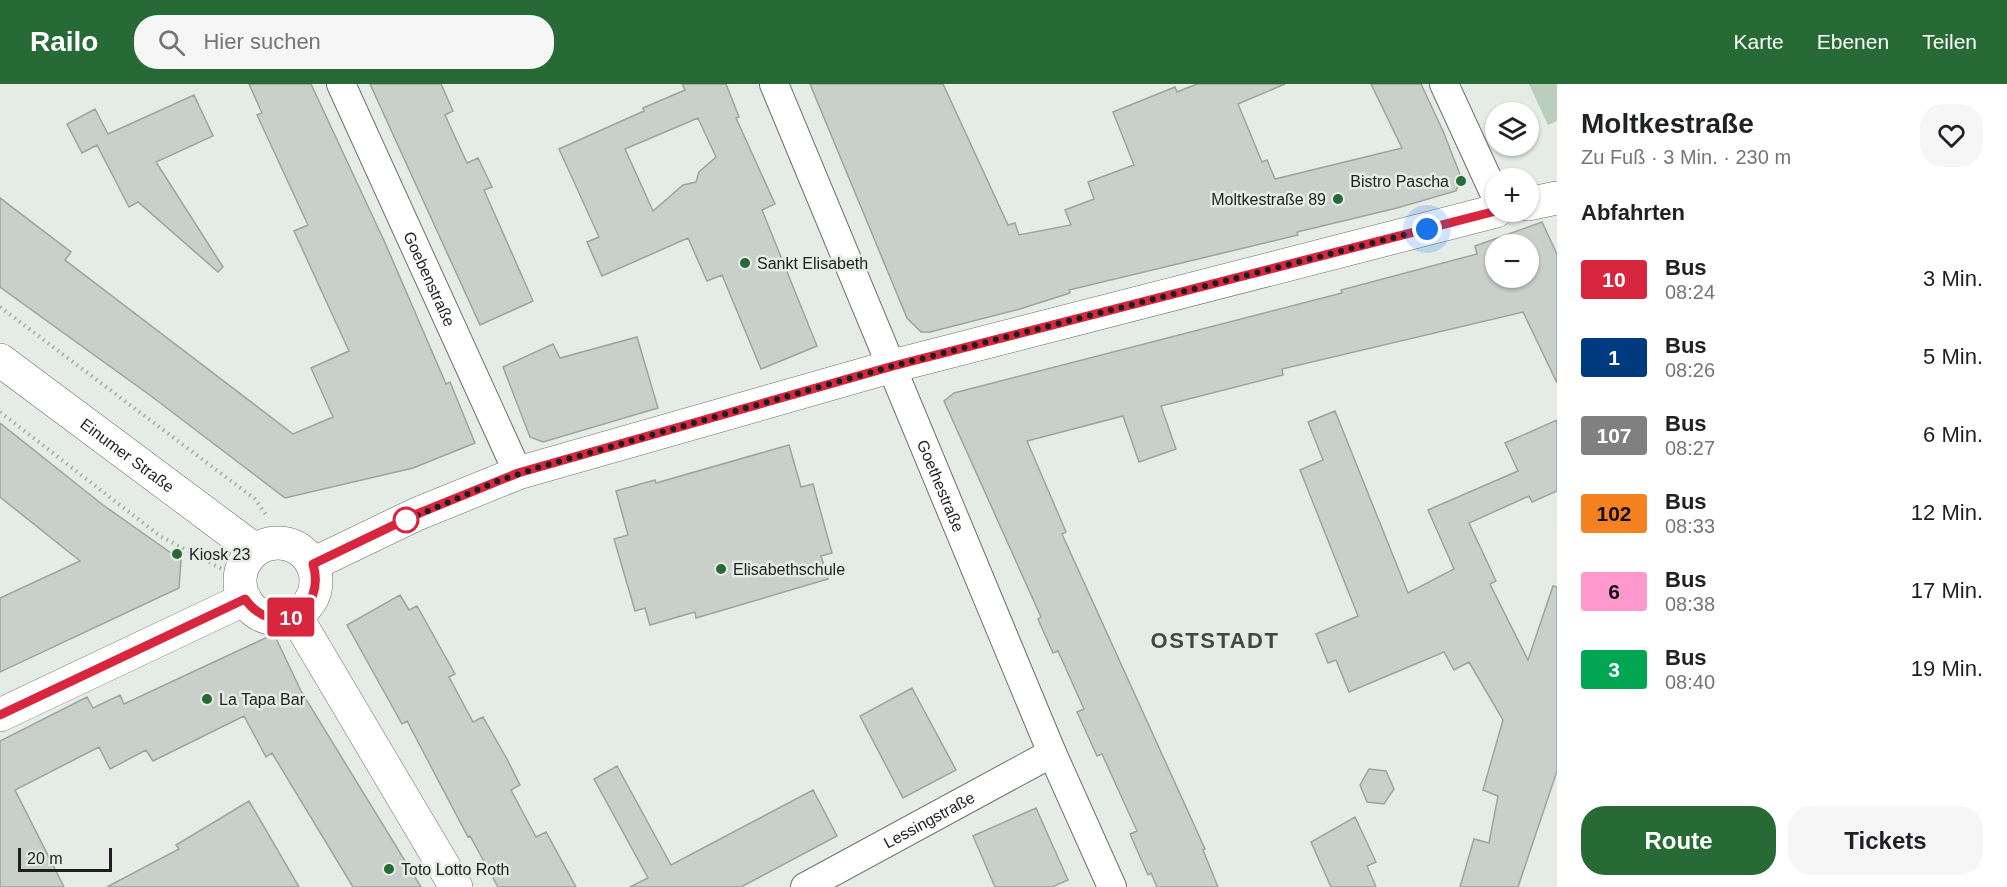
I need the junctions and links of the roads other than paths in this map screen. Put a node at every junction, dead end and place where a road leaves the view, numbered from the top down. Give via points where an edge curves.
1 (341, 84) edge
2 (774, 84) edge
3 (1444, 84) edge
4 (1485, 173) edge
5 (1557, 198) edge
6 (1539, 202) edge
7 (1485, 214) edge
8 (0, 360) edge
9 (893, 366) junction
10 (518, 473) junction
11 (313, 564) junction
12 (247, 576) junction
13 (295, 615) junction
14 (0, 715) edge
15 (1052, 753) junction
16 (456, 887) edge
17 (805, 887) edge
18 (1112, 887) edge

1 - 10 street, Goebenstraße
2 - 9 street, Goethestraße
3 - 4 street
5 - 6 street
7 - 9 street
8 - 12 street, Einumer Straße
9 - 10 street
9 - 15 street, Goethestraße
10 - 11 street via 417,514
11 - 12 street via 298,548 276,543 265,545
11 - 13 street via 313,598
12 - 13 street, Einumer Straße via 252,609 274,619
12 - 14 street
13 - 16 street
15 - 17 street, Lessingstraße
15 - 18 street, Goethestraße

